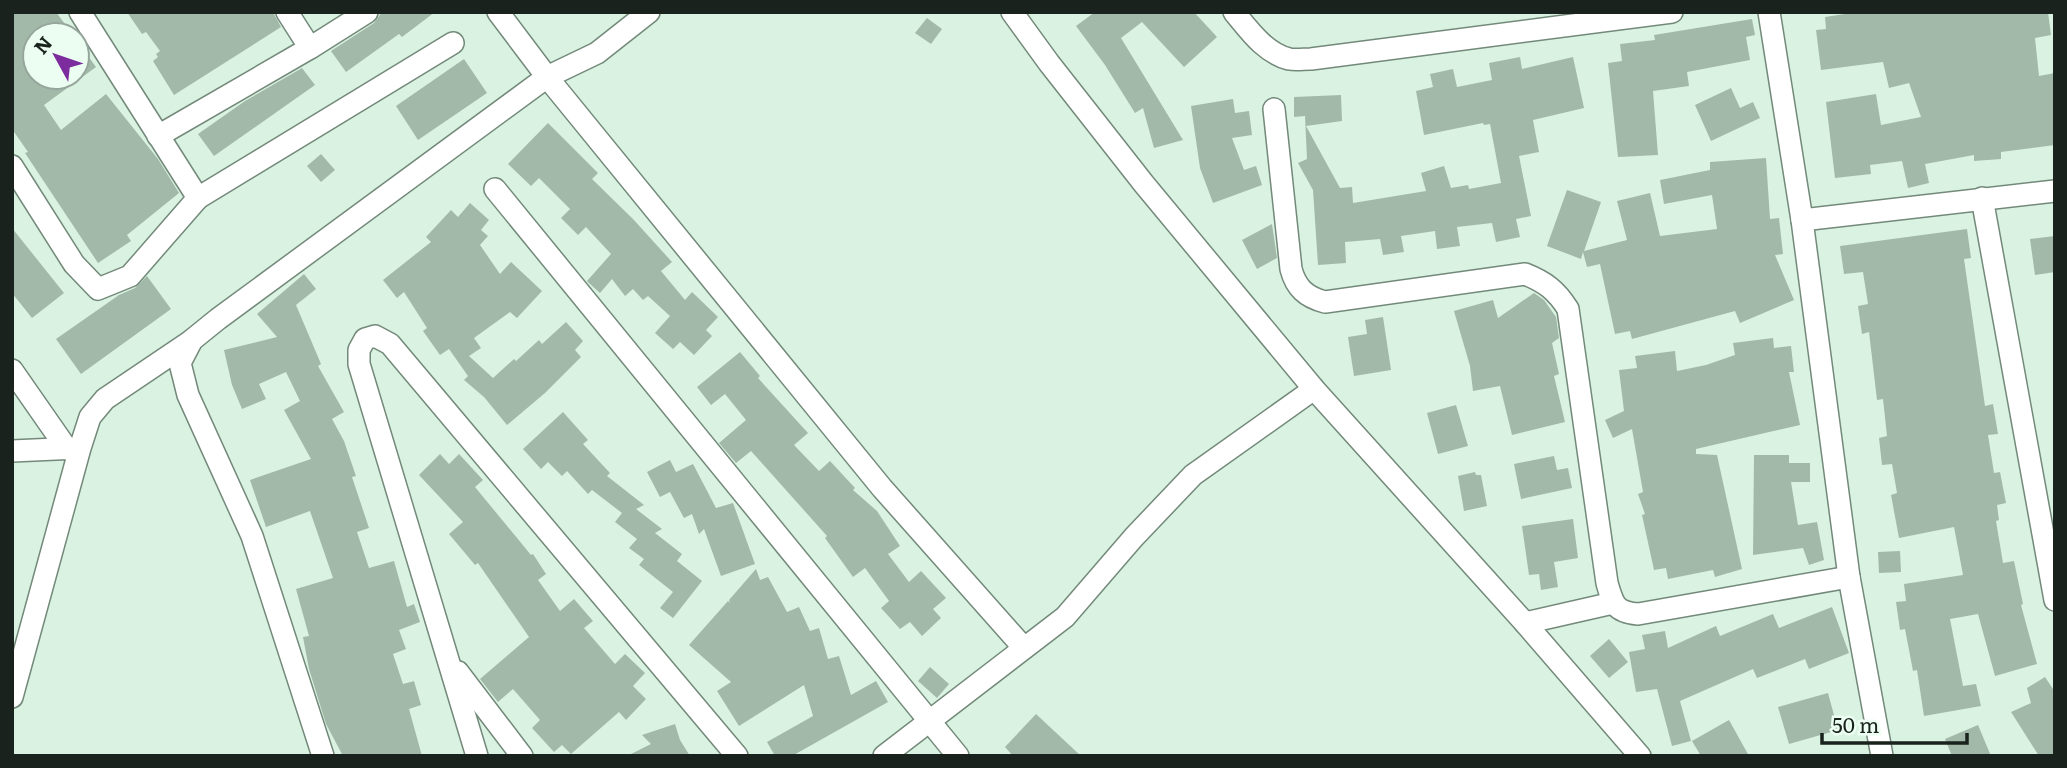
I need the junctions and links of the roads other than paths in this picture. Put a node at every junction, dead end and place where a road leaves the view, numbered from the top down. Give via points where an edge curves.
1 (287, 12) edge
2 (367, 12) edge
3 (498, 12) edge
4 (649, 12) edge
5 (1012, 12) edge
6 (1234, 12) edge
7 (1672, 12) edge
8 (1769, 12) edge
9 (1640, 15) edge
10 (89, 16) edge
11 (453, 43) dead end
12 (310, 48) junction
13 (547, 77) junction
14 (1274, 109) dead end
15 (158, 136) junction
16 (12, 166) edge
17 (495, 188) dead end
18 (2055, 191) edge
19 (198, 198) junction
20 (1982, 198) junction
21 (1802, 220) junction
22 (192, 340) junction
23 (12, 369) edge
24 (1314, 389) junction
25 (73, 449) junction
26 (12, 451) edge
27 (1849, 577) junction
28 (2055, 600) edge
29 (1613, 603) junction
30 (1525, 623) junction
31 (1024, 648) junction
32 (450, 662) junction
33 (12, 697) edge
34 (927, 721) junction
35 (323, 756) edge
36 (477, 756) edge
37 (522, 756) edge
38 (737, 756) edge
39 (884, 756) edge
40 (958, 756) edge
41 (1640, 756) edge
42 (1882, 756) edge

1 - 12 street
2 - 12 street
3 - 13 street
4 - 13 street via 597,53
5 - 24 street via 1144,184
6 - 9 street via 1254,36 1289,59
7 - 9 street
8 - 21 street
10 - 15 street
11 - 19 street
12 - 15 street
13 - 22 street
13 - 31 street via 873,477
14 - 29 street via 1291,269 1295,284 1305,293 1325,302 1525,274 1558,293 1568,309
15 - 19 street
16 - 19 street via 74,264 98,289 130,276
17 - 34 street
18 - 20 street
20 - 21 street
20 - 28 street
21 - 27 street
22 - 25 street via 105,399
22 - 35 street via 180,363 188,396 252,536
23 - 25 street
24 - 30 street
24 - 31 street via 1193,475 1065,617
25 - 26 street
25 - 33 street
27 - 29 street via 1638,614 1624,613
27 - 42 street
29 - 30 street
30 - 41 street
31 - 34 street
32 - 36 street
32 - 37 street
32 - 38 street via 359,364 365,339 375,336 390,344
34 - 39 street
34 - 40 street

